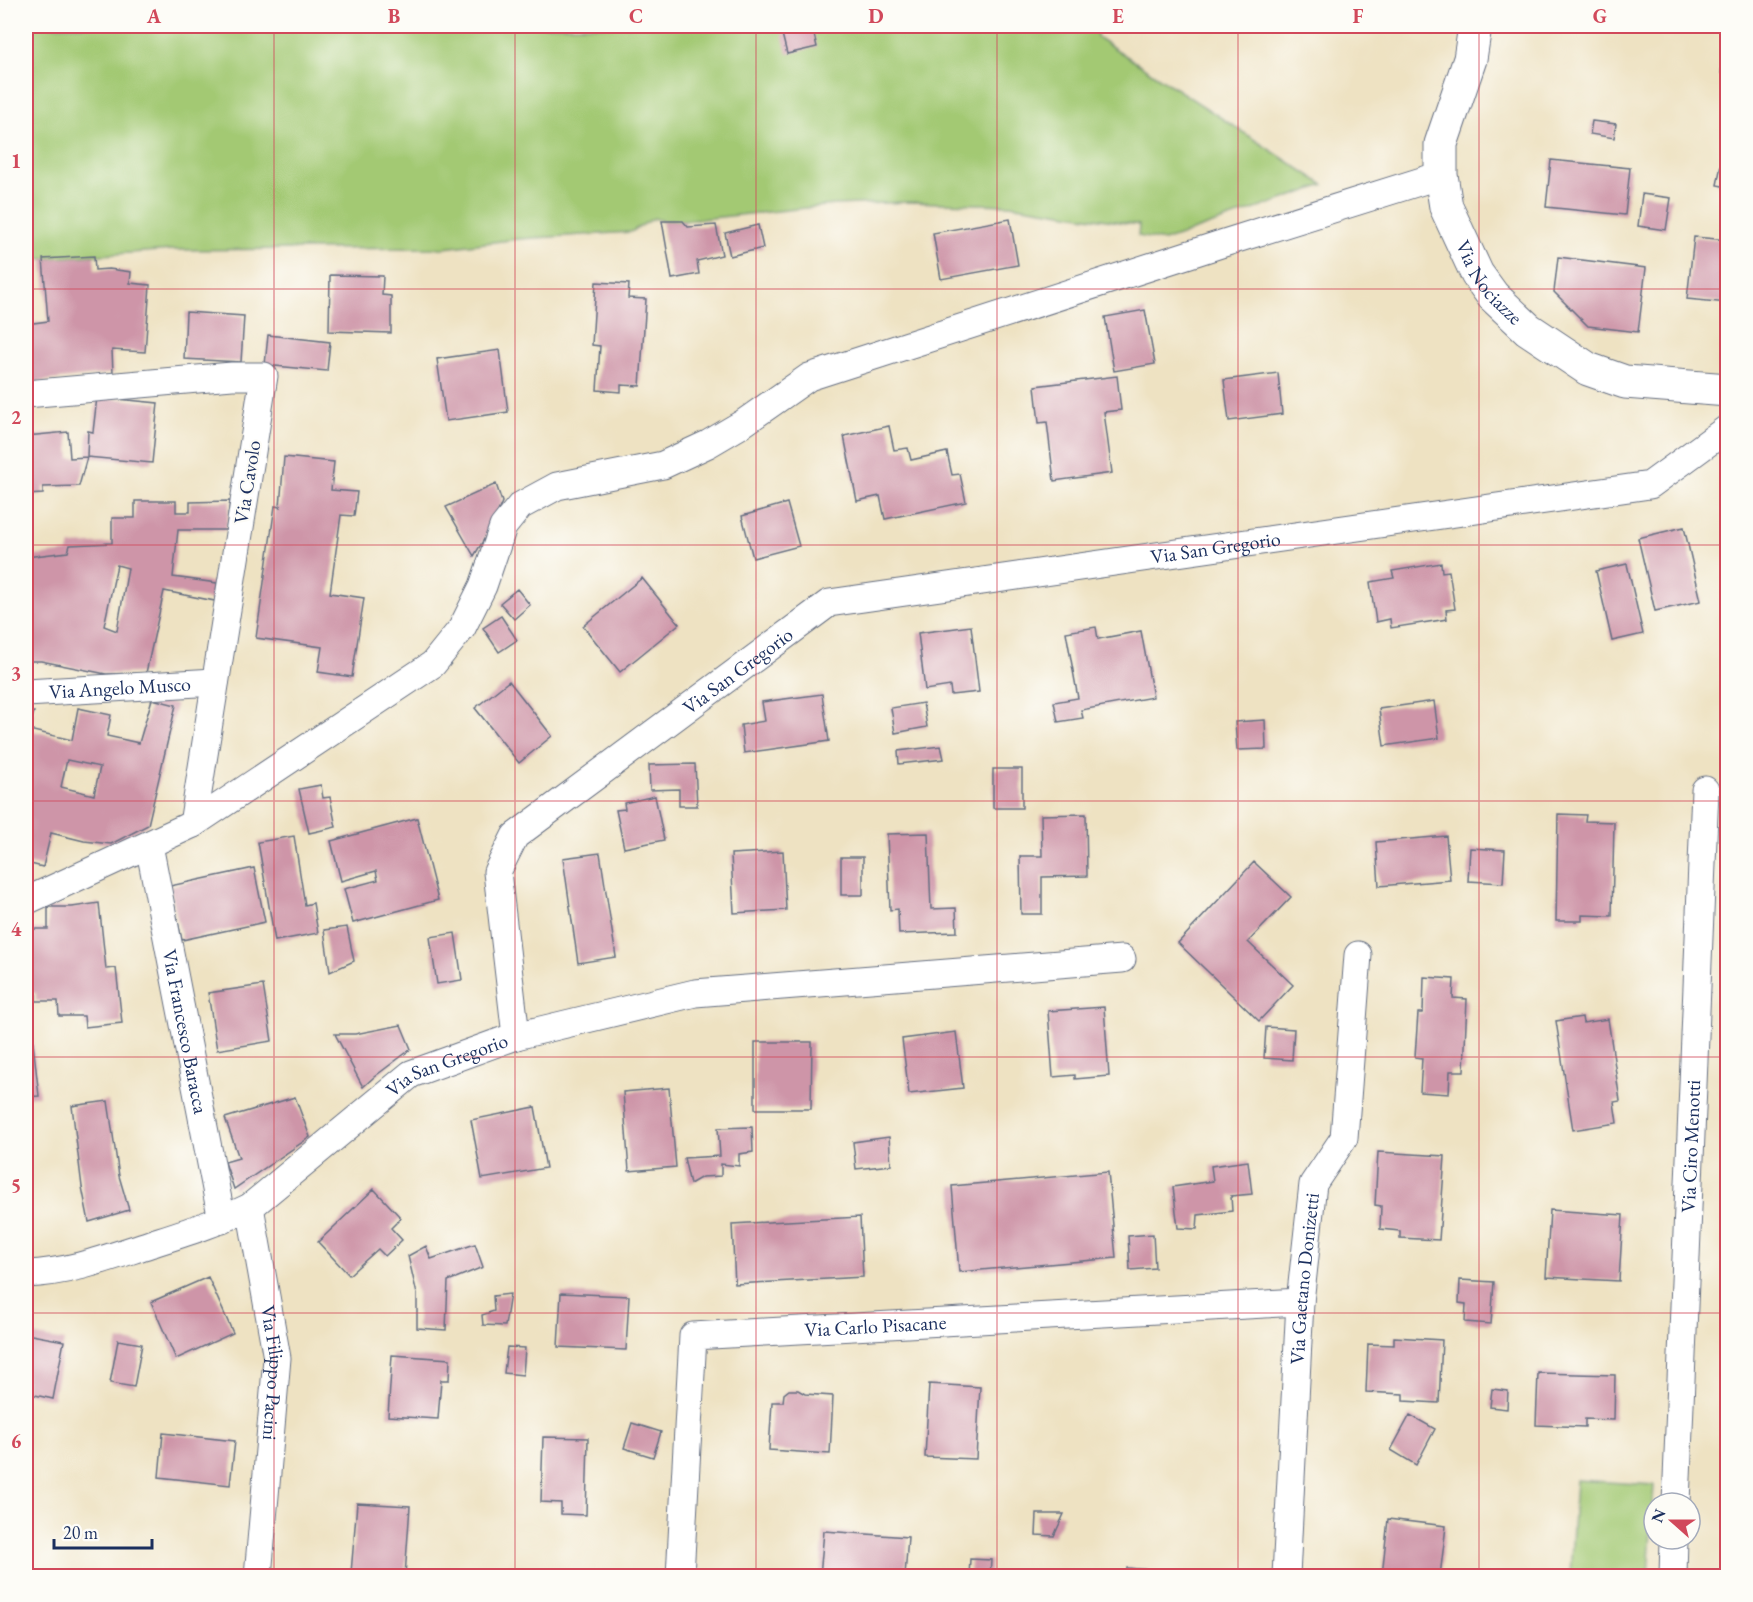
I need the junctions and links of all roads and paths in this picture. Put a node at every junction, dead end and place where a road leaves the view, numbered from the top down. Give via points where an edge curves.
1 (1475, 26) edge
2 (1490, 26) edge
3 (1470, 59) junction
4 (1441, 175) junction
5 (1728, 390) edge
6 (26, 394) edge
7 (1728, 428) edge
8 (215, 682) junction
9 (26, 693) edge
10 (1705, 790) dead end
11 (193, 824) junction
12 (149, 845) junction
13 (26, 901) edge
14 (1358, 954) dead end
15 (1122, 959) dead end
16 (516, 1036) junction
17 (250, 1207) junction
18 (222, 1220) junction
19 (26, 1274) edge
20 (1300, 1302) junction
21 (1676, 1491) edge
22 (1674, 1551) edge
23 (258, 1576) edge
24 (680, 1576) edge
25 (1286, 1576) edge
26 (1673, 1576) edge

1 - 3 street, Via Nociazze
2 - 3 street
3 - 4 street, Via Nociazze via 1441,144
4 - 5 street, Via Nociazze via 1446,207 1477,274 1493,296 1528,329 1588,369 1625,382
4 - 11 street via 809,377 742,424 663,465 557,486 520,506 503,527 483,586 462,628 433,664
6 - 8 street, Via Cavolo via 264,376
7 - 16 street, Via San Gregorio via 1650,485 830,603 514,836 497,872
8 - 9 street, Via Angelo Musco
8 - 11 street, Via Cavolo
10 - 21 street, Via Ciro Menotti
11 - 12 street
12 - 13 street
12 - 18 street, Via Francesco Baracca
14 - 20 street, Via Gaetano Donizetti via 1344,1138 1313,1184
15 - 16 street via 695,993
16 - 17 street, Via San Gregorio via 411,1074
17 - 18 street, Via San Gregorio
17 - 23 street, Via Filippo Pacini via 277,1358
18 - 19 street, Via San Gregorio via 76,1268
20 - 24 street, Via Carlo Pisacane via 693,1336
20 - 25 street, Via Gaetano Donizetti
22 - 26 street

